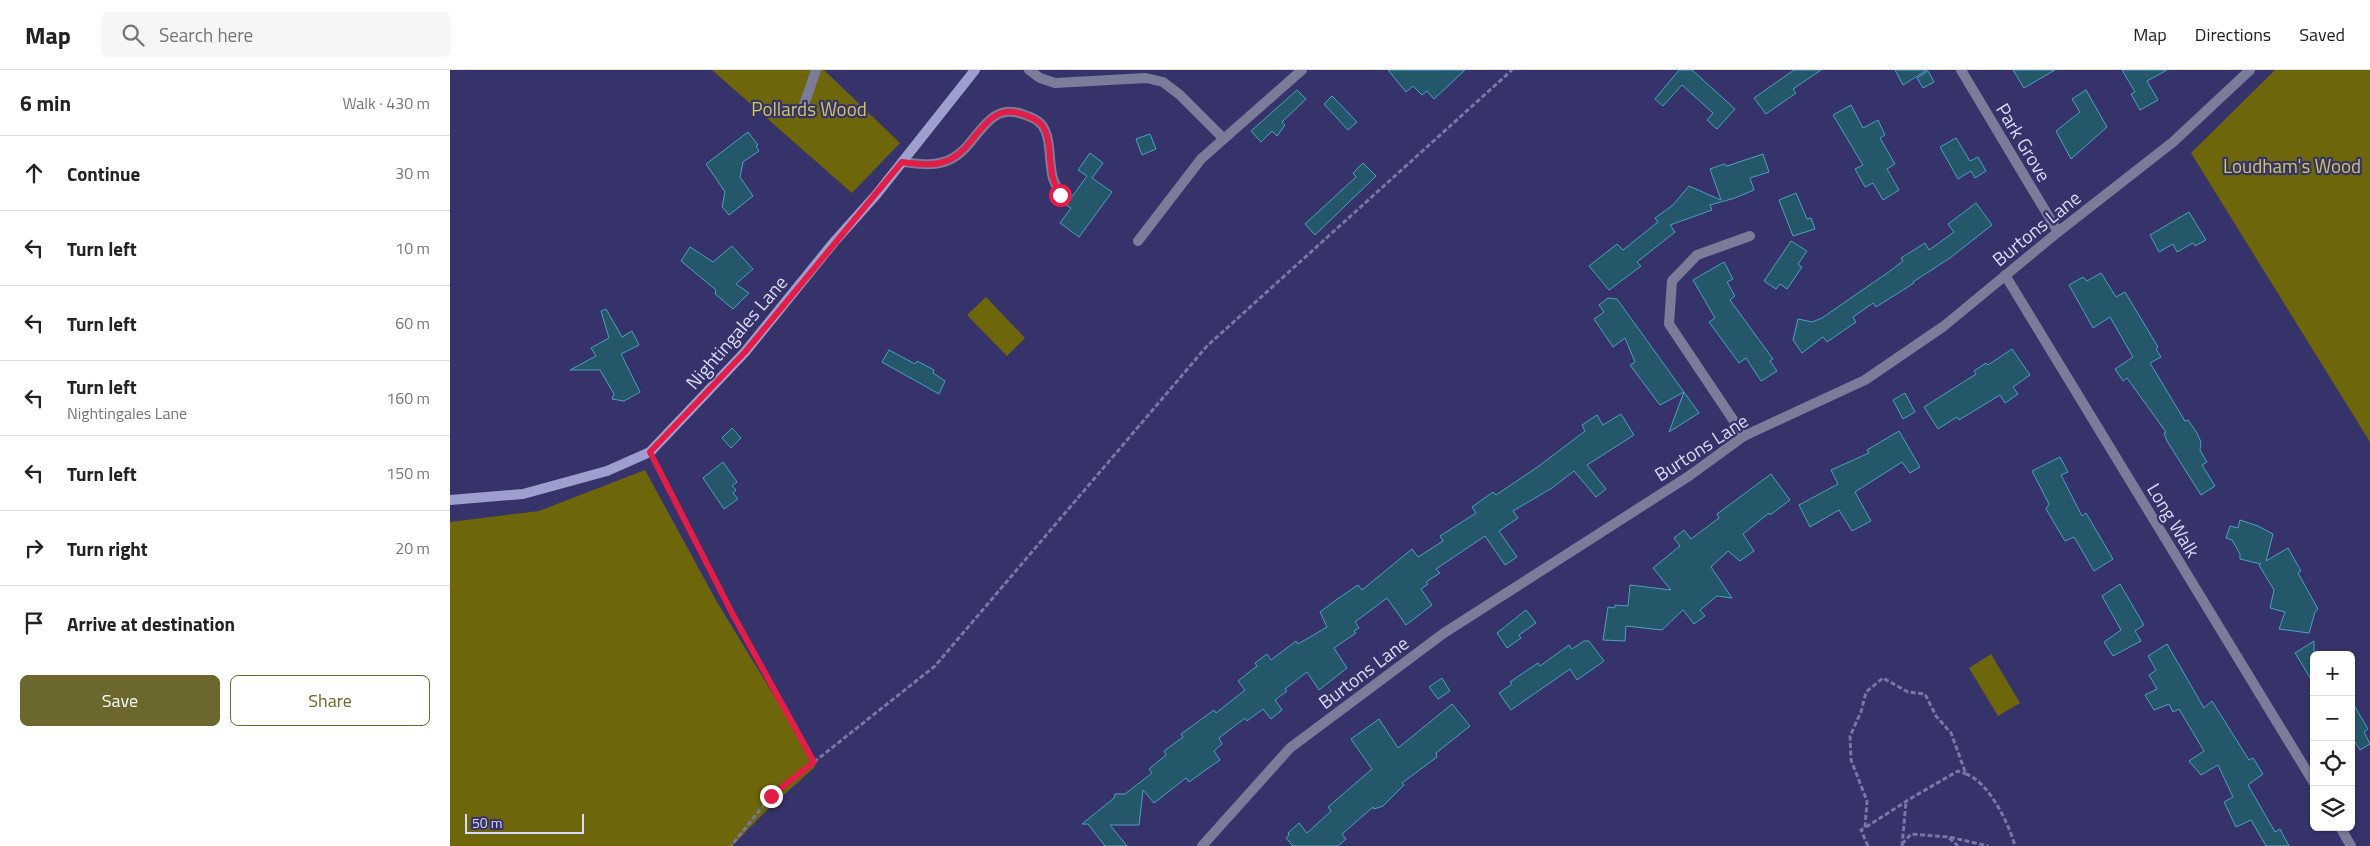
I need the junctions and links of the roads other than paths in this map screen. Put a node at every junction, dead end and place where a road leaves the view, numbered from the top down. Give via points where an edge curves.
1 (816, 70) edge
2 (975, 70) edge
3 (1029, 70) edge
4 (1302, 70) edge
5 (1962, 70) edge
6 (2244, 72) edge
7 (803, 108) dead end
8 (1223, 138) junction
9 (902, 162) junction
10 (1060, 195) dead end
11 (2058, 232) junction
12 (1750, 236) dead end
13 (1138, 242) dead end
14 (2005, 275) junction
15 (1744, 436) junction
16 (450, 500) edge
17 (2310, 776) edge
18 (2342, 831) edge
19 (1202, 846) edge
20 (2351, 846) edge

1 - 7 street
2 - 9 main road, Nightingales Lane
3 - 8 street via 1055,83 1146,78 1163,82
4 - 8 street
5 - 11 street, Park Grove
6 - 11 street, Burtons Lane via 2173,142
8 - 13 street via 1201,159
9 - 10 street via 928,164 948,161 960,155 983,125 999,113 1015,111 1042,125 1052,176
9 - 16 main road, Nightingales Lane via 745,352 650,452 607,471 523,494
11 - 14 street, Burtons Lane
12 - 15 street via 1697,255 1672,281 1669,324
14 - 15 street, Burtons Lane via 1944,326 1865,380
14 - 17 street, Long Walk
15 - 19 street, Burtons Lane via 1689,476 1444,633 1290,748
18 - 20 street

